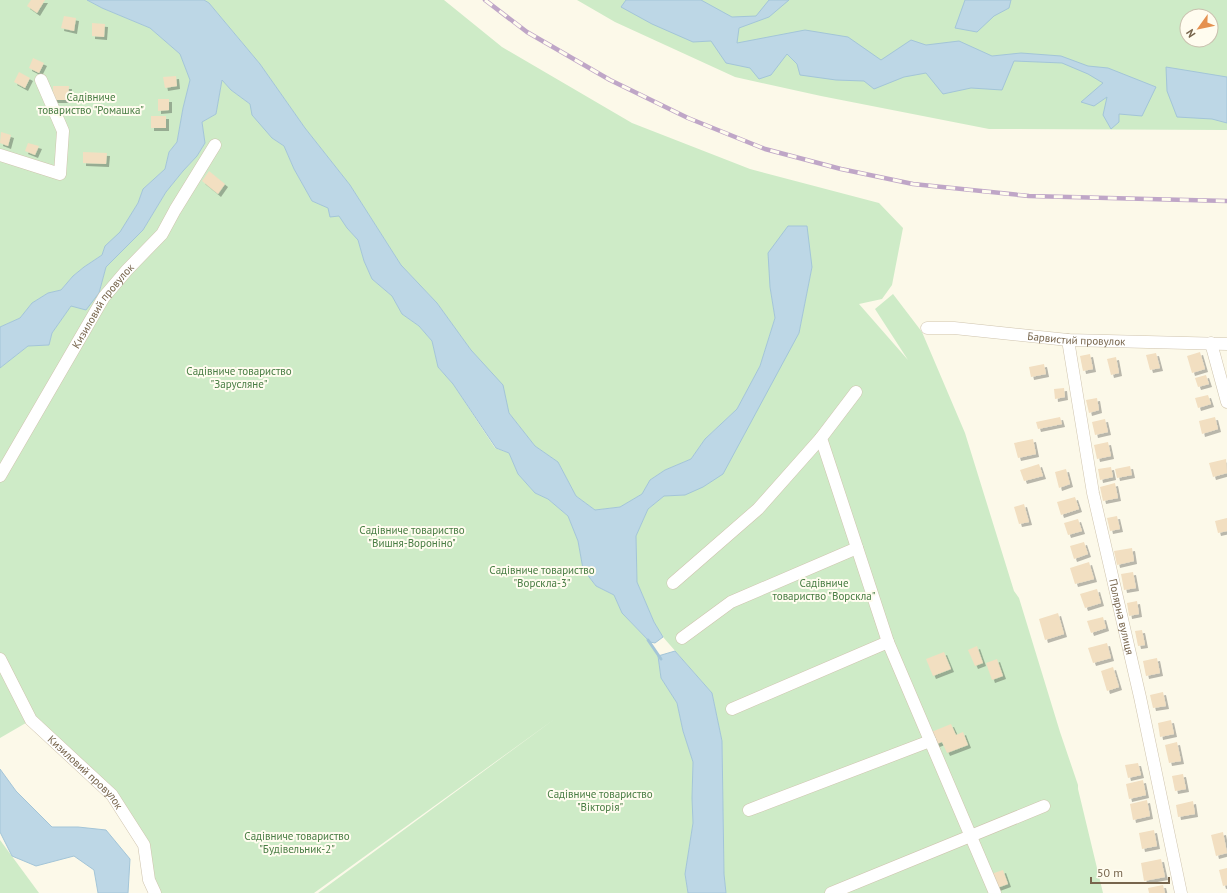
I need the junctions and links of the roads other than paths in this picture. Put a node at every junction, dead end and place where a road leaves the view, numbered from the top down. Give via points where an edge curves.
1 (41, 80) dead end
2 (215, 145) dead end
3 (0, 155) edge
4 (927, 328) dead end
5 (1068, 340) junction
6 (1211, 343) junction
7 (1227, 344) edge
8 (856, 392) dead end
9 (1227, 402) edge
10 (821, 438) junction
11 (0, 476) edge
12 (857, 548) junction
13 (672, 583) dead end
14 (682, 638) dead end
15 (888, 642) junction
16 (0, 658) edge
17 (732, 709) dead end
18 (930, 741) junction
19 (1044, 806) dead end
20 (749, 810) dead end
21 (970, 835) junction
22 (155, 893) edge
23 (831, 893) edge
24 (995, 893) edge
25 (1181, 893) edge

1 - 3 street via 63,131 60,174
2 - 11 street, Кизиловий провулок via 162,234 104,297
4 - 5 street, Барвистий провулок via 954,328
5 - 6 street, Барвистий провулок
5 - 25 street, Полярна вулиця via 1093,493 1140,697
6 - 7 street, Барвистий провулок
6 - 9 street
8 - 10 street
10 - 12 street
10 - 13 street via 758,509
12 - 14 street via 731,602
12 - 15 street
15 - 17 street
15 - 18 street
16 - 22 street, Кизиловий провулок via 31,720 112,795 144,845 149,880
18 - 20 street
18 - 21 street
19 - 21 street
21 - 23 street
21 - 24 street

